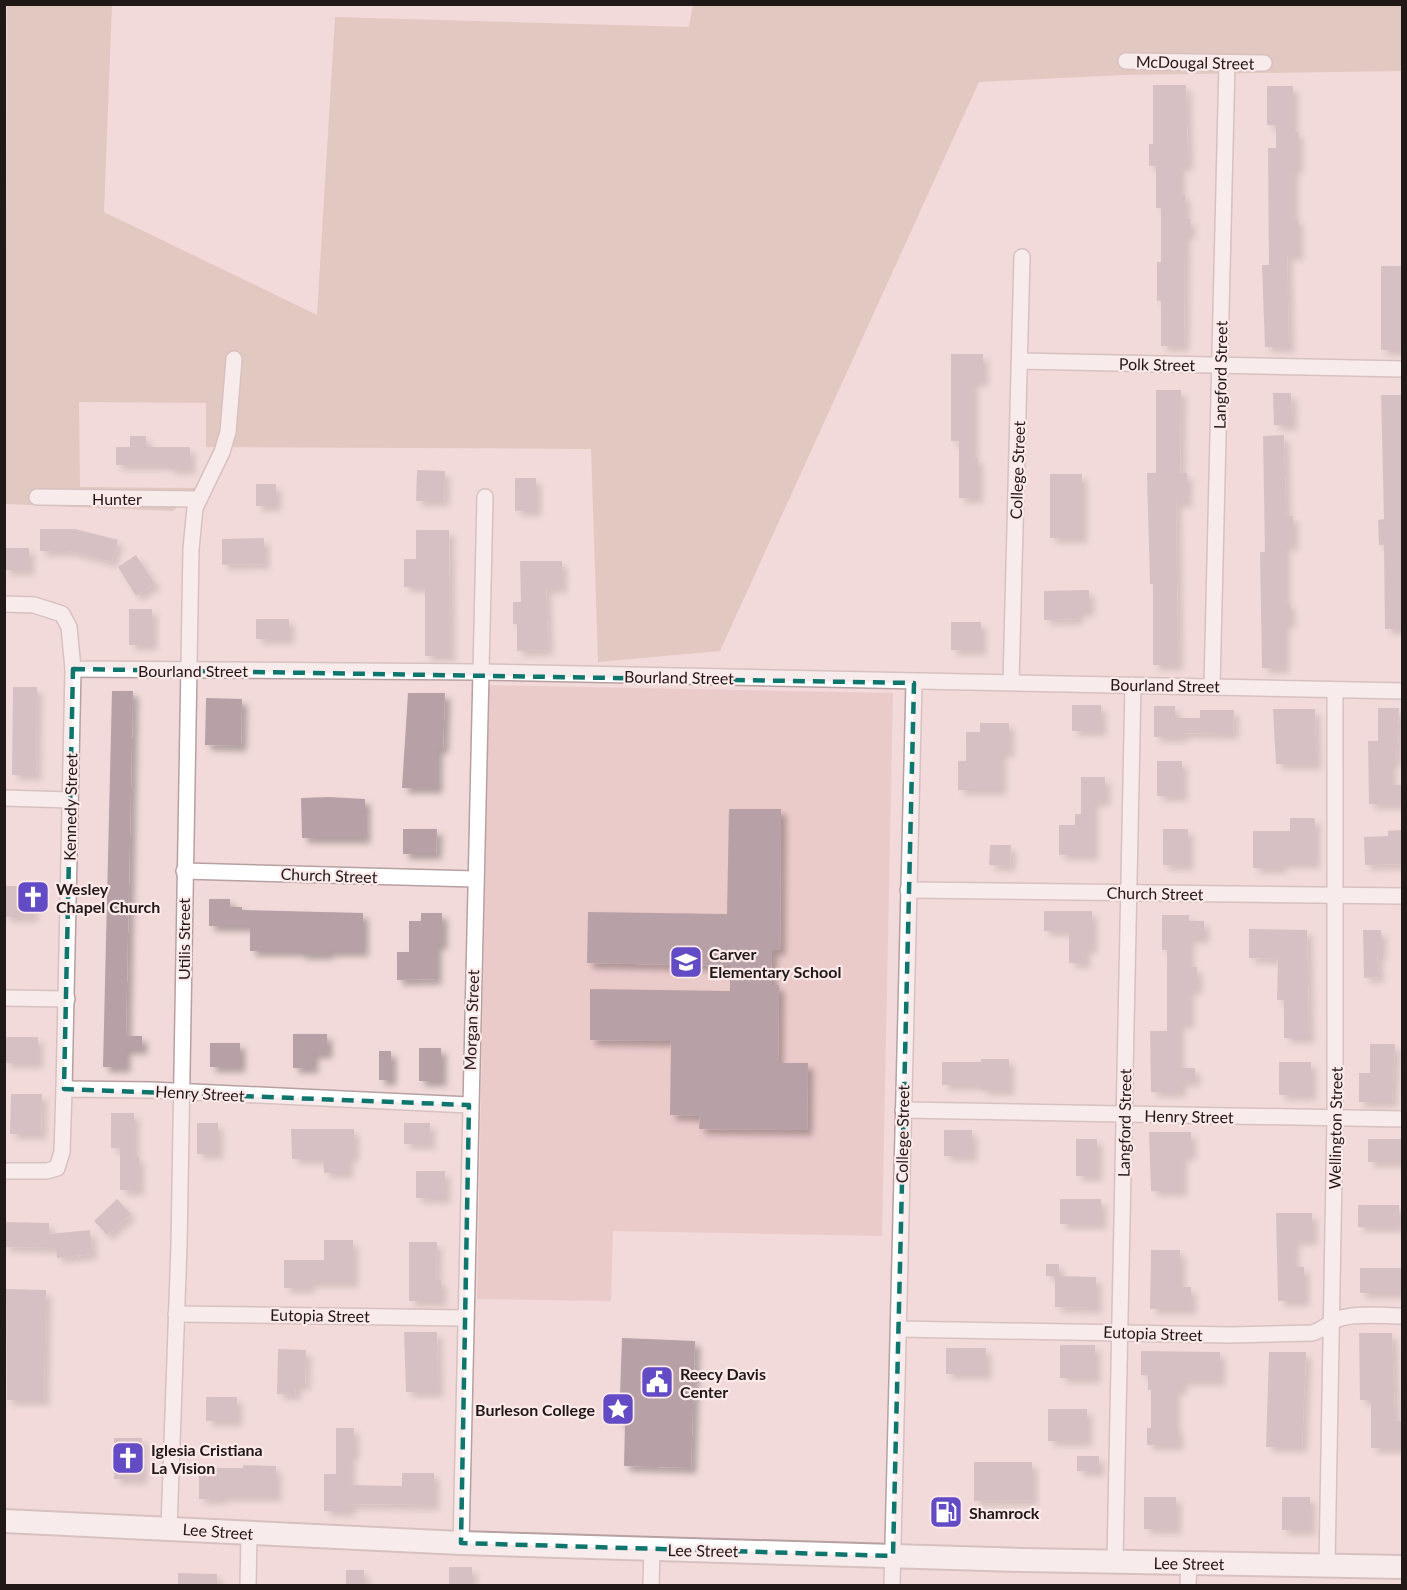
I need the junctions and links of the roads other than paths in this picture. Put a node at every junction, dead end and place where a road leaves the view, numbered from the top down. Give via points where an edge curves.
1 (1126, 61) dead end
2 (1227, 63) junction
3 (1264, 63) dead end
4 (1022, 257) dead end
5 (234, 359) dead end
6 (1020, 361) junction
7 (1220, 365) junction
8 (1402, 369) edge
9 (37, 497) dead end
10 (484, 497) dead end
11 (198, 499) junction
12 (4, 604) edge
13 (73, 669) junction
14 (190, 669) junction
15 (480, 672) junction
16 (1011, 682) junction
17 (914, 683) junction
18 (1133, 685) junction
19 (1212, 686) junction
20 (1335, 690) junction
21 (1402, 691) edge
22 (4, 798) edge
23 (70, 800) junction
24 (184, 871) junction
25 (475, 879) junction
26 (908, 890) junction
27 (1130, 892) junction
28 (1336, 895) junction
29 (1402, 896) edge
30 (4, 998) edge
31 (67, 999) junction
32 (64, 1089) junction
33 (182, 1094) junction
34 (469, 1105) junction
35 (903, 1110) junction
36 (1124, 1115) junction
37 (1335, 1118) junction
38 (1402, 1119) edge
39 (4, 1171) edge
40 (176, 1314) junction
41 (1402, 1316) edge
42 (464, 1318) junction
43 (1331, 1322) junction
44 (899, 1329) junction
45 (1118, 1331) junction
46 (4, 1521) edge
47 (169, 1528) junction
48 (249, 1533) junction
49 (461, 1544) junction
50 (652, 1549) junction
51 (893, 1556) junction
52 (1115, 1561) junction
53 (1189, 1563) junction
54 (1328, 1565) junction
55 (1402, 1567) edge
56 (248, 1586) edge
57 (651, 1586) edge
58 (892, 1586) edge
59 (1188, 1586) edge

1 - 2 street, McDougal Street
2 - 3 street, McDougal Street
2 - 7 street, Langford Street
4 - 6 street, College Street
5 - 11 street, Utilis Street via 228,432
6 - 7 street, Polk Street
6 - 16 street, College Street
7 - 8 street, Polk Street
7 - 19 street, Langford Street
9 - 11 street, Hunter
10 - 15 street, Morgan Street
11 - 14 street, Utilis Street via 191,549
12 - 13 street via 34,606 62,614 69,627
13 - 14 street, Bourland Street
13 - 23 street, Kennedy Street
14 - 15 street, Bourland Street
14 - 24 street, Utilis Street
15 - 17 street, Bourland Street
15 - 25 street, Morgan Street
16 - 17 street, Bourland Street
16 - 18 street, Bourland Street
17 - 26 street, College Street
18 - 19 street, Bourland Street
18 - 27 street, Langford Street
19 - 20 street, Bourland Street
20 - 21 street, Bourland Street
20 - 28 street, Wellington Street
22 - 23 street
23 - 31 street, Kennedy Street
24 - 25 street, Church Street
24 - 33 street, Utilis Street
25 - 34 street, Morgan Street
26 - 27 street, Church Street
26 - 35 street, College Street
27 - 28 street, Church Street
27 - 36 street, Langford Street
28 - 29 street, Church Street
28 - 37 street, Wellington Street
30 - 31 street
31 - 32 street, Kennedy Street
32 - 33 street, Henry Street
32 - 39 street via 62,1152 57,1168
33 - 34 street, Henry Street
33 - 40 street, Utilis Street
34 - 42 street, Morgan Street
35 - 36 street, Henry Street
35 - 44 street, College Street
36 - 37 street, Henry Street
36 - 45 street, Langford Street
37 - 38 street, Henry Street
37 - 43 street, Wellington Street
40 - 42 street, Eutopia Street
40 - 47 street, Utilis Street
41 - 43 street, Eutopia Street via 1366,1315
42 - 49 street, Morgan Street
43 - 45 street, Eutopia Street via 1312,1333
43 - 54 street, Wellington Street
44 - 45 street, Eutopia Street
44 - 51 street, College Street
45 - 52 street, Langford Street
46 - 47 main road, Lee Street
47 - 48 main road, Lee Street
48 - 49 main road, Lee Street
48 - 56 street
49 - 50 main road, Lee Street
50 - 51 main road, Lee Street
50 - 57 street
51 - 52 main road, Lee Street
51 - 58 street, College Street
52 - 53 main road, Lee Street
53 - 54 main road, Lee Street
53 - 59 street
54 - 55 main road, Lee Street

